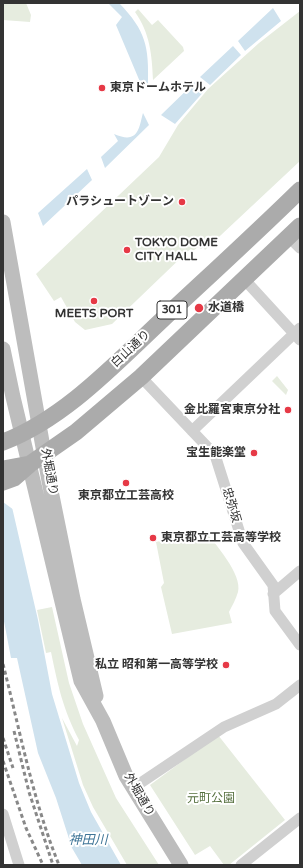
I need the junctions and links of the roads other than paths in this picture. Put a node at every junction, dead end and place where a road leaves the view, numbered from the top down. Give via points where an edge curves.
1 (300, 190) edge
2 (3, 222) edge
3 (296, 237) edge
4 (244, 279) junction
5 (298, 334) edge
6 (3, 349) edge
7 (141, 376) junction
8 (39, 424) junction
9 (192, 431) junction
10 (22, 434) junction
11 (3, 442) edge
12 (46, 453) junction
13 (30, 464) junction
14 (6, 475) edge
15 (299, 574) edge
16 (274, 594) junction
17 (300, 645) edge
18 (300, 685) edge
19 (103, 721) junction
20 (133, 788) junction
21 (3, 814) edge
22 (300, 818) edge
23 (19, 865) edge
24 (181, 865) edge
25 (241, 865) edge

1 - 8 main road, 白山通り / 301 via 83,392
2 - 8 main road, 外堀通り
3 - 4 main road, 301
4 - 5 street
4 - 7 main road, 301
5 - 9 street
6 - 10 main road, 外堀通り
7 - 9 street, 忠弥坂
7 - 12 main road, 301 via 76,432
8 - 10 main road, 白山通り / 301
8 - 12 main road, 外堀通り
9 - 16 street, 忠弥坂 via 215,455 243,543 272,585
10 - 11 main road, 白山通り / 301
10 - 13 main road, 外堀通り
12 - 13 main road, 301
12 - 19 main road, 外堀通り via 49,481 73,599
13 - 14 main road, 301
13 - 19 main road, 外堀通り via 77,668 84,687
15 - 16 street
16 - 17 street, 忠弥坂 via 275,610
18 - 20 street via 276,704 224,727
19 - 20 main road, 外堀通り
20 - 24 main road, 外堀通り
21 - 23 street
22 - 25 street

